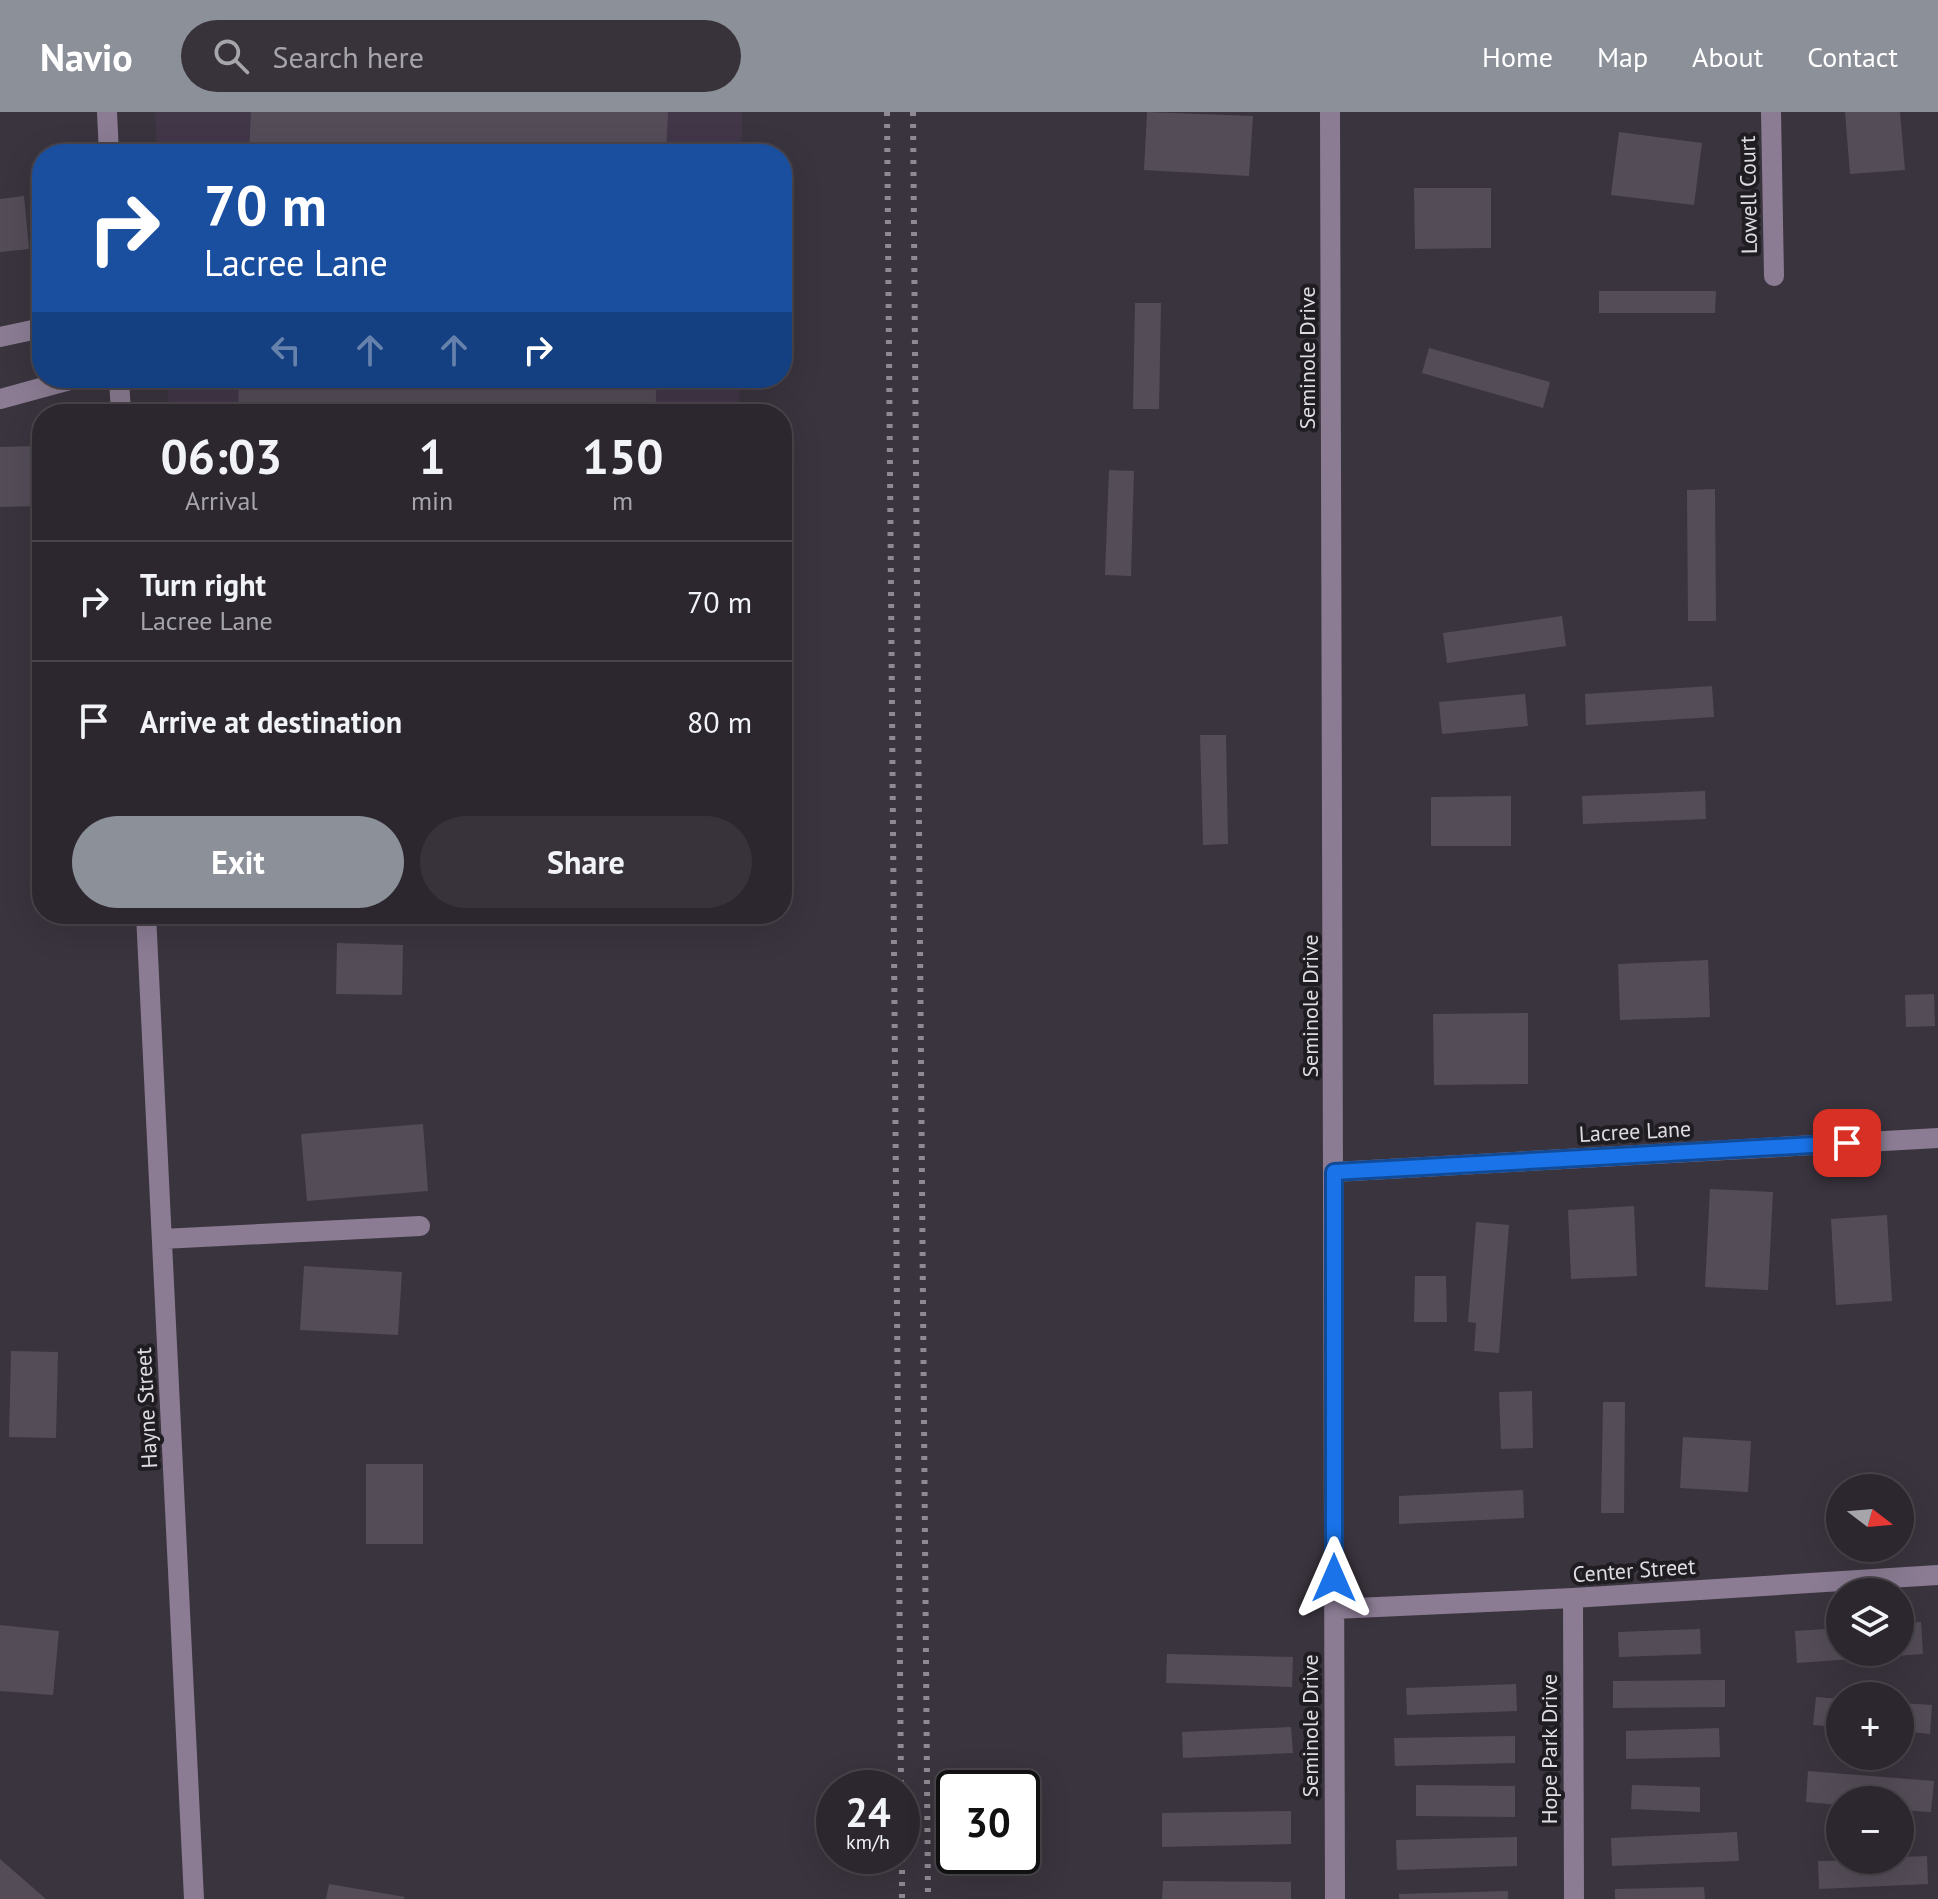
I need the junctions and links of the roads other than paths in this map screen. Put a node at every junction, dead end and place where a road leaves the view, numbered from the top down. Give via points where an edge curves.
1 (107, 112) edge
2 (1330, 112) edge
3 (1771, 112) edge
4 (109, 144) edge
5 (1774, 276) dead end
6 (32, 330) edge
7 (0, 337) edge
8 (40, 388) edge
9 (0, 399) edge
10 (146, 924) edge
11 (1938, 1138) edge
12 (1334, 1172) junction
13 (420, 1226) dead end
14 (162, 1239) junction
15 (1938, 1575) edge
16 (1573, 1598) junction
17 (1334, 1609) junction
18 (194, 1899) edge
19 (1335, 1899) edge
20 (1574, 1899) edge

1 - 4 street
2 - 12 street, Seminole Drive
3 - 5 street, Lowell Court
6 - 7 street
8 - 9 street
10 - 14 street, Hayne Street
11 - 12 street, Lacree Lane
12 - 17 street, Seminole Drive
13 - 14 street
14 - 18 street, Hayne Street
15 - 16 street, Center Street
16 - 17 street, Center Street
16 - 20 street, Hope Park Drive
17 - 19 street, Seminole Drive

